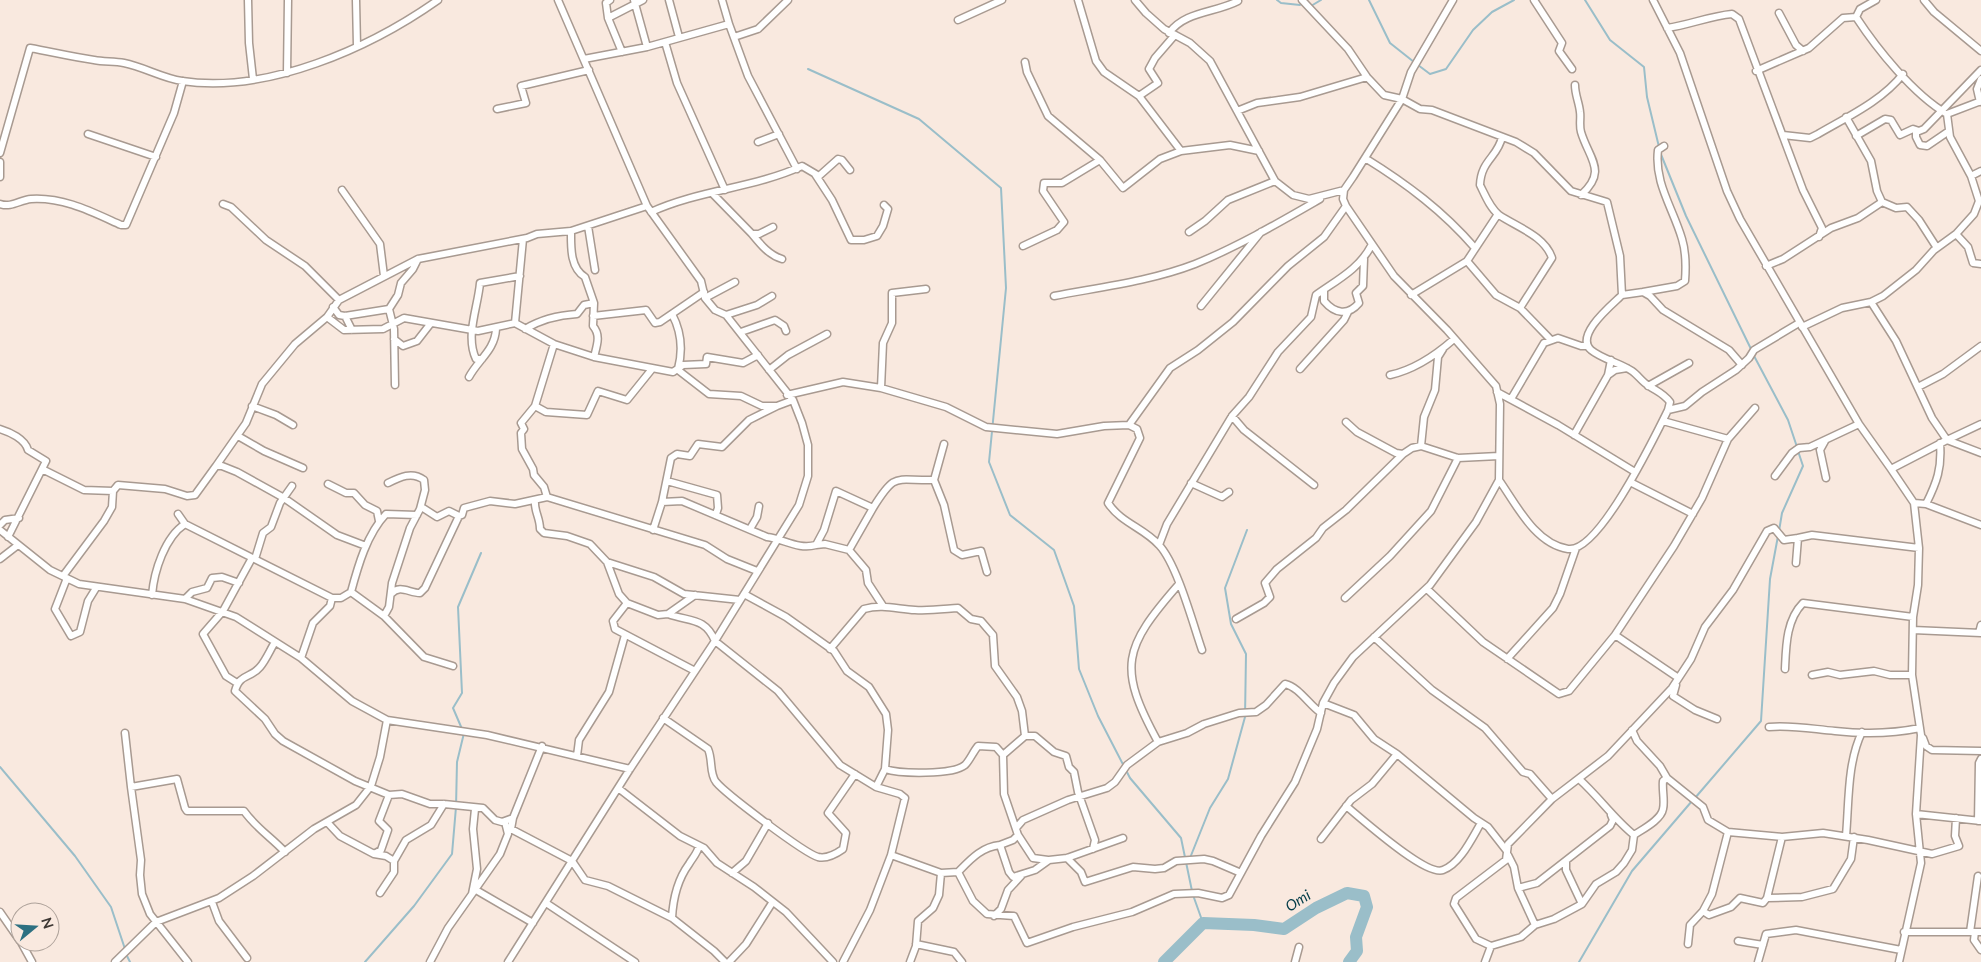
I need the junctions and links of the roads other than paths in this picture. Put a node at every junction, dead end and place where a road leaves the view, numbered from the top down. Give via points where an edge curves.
1 (248, 0) edge
2 (288, 0) edge
3 (356, 0) edge
4 (438, 0) edge
5 (558, 0) edge
6 (610, 0) edge
7 (643, 0) edge
8 (669, 0) edge
9 (731, 0) edge
10 (788, 0) edge
11 (1002, 0) edge
12 (1078, 0) edge
13 (1135, 0) edge
14 (1302, 0) edge
15 (1453, 0) edge
16 (1534, 0) edge
17 (1654, 0) edge
18 (1876, 0) edge
19 (1924, 0) edge
20 (1238, 1) edge
21 (635, 2) edge
22 (722, 2) edge
23 (1779, 13) dead end
24 (1856, 16) junction
25 (608, 18) junction
26 (958, 20) dead end
27 (729, 24) junction
28 (1667, 28) junction
29 (1171, 34) junction
30 (679, 37) junction
31 (734, 37) junction
32 (665, 42) junction
33 (357, 46) junction
34 (647, 47) junction
35 (1803, 51) junction
36 (1981, 51) edge
37 (622, 52) junction
38 (584, 59) junction
39 (1025, 62) dead end
40 (1572, 69) dead end
41 (589, 70) junction
42 (1981, 70) edge
43 (1756, 71) junction
44 (288, 73) junction
45 (1903, 74) junction
46 (1367, 77) junction
47 (253, 79) junction
48 (1981, 79) edge
49 (183, 81) junction
50 (1575, 85) dead end
51 (1140, 96) junction
52 (1402, 99) junction
53 (1980, 102) edge
54 (497, 109) dead end
55 (1237, 111) junction
56 (1945, 112) junction
57 (1846, 117) junction
58 (1916, 131) junction
59 (1949, 131) junction
60 (88, 134) dead end
61 (779, 134) junction
62 (1783, 136) junction
63 (1856, 136) junction
64 (1502, 137) junction
65 (758, 142) dead end
66 (1664, 146) dead end
67 (1181, 151) junction
68 (1259, 151) junction
69 (0, 154) edge
70 (156, 157) junction
71 (1365, 158) junction
72 (1100, 160) junction
73 (0, 162) edge
74 (797, 169) junction
75 (850, 170) dead end
76 (1981, 171) edge
77 (815, 174) junction
78 (0, 176) edge
79 (1971, 176) junction
80 (1275, 181) junction
81 (342, 190) dead end
82 (725, 190) junction
83 (1344, 190) junction
84 (712, 193) junction
85 (1581, 195) junction
86 (1323, 197) junction
87 (1882, 202) junction
88 (0, 204) edge
89 (223, 204) dead end
90 (1980, 204) edge
91 (884, 205) dead end
92 (1346, 206) junction
93 (649, 209) junction
94 (1498, 214) junction
95 (588, 226) junction
96 (773, 227) dead end
97 (571, 231) junction
98 (1261, 231) junction
99 (1189, 232) dead end
100 (752, 234) junction
101 (1956, 234) junction
102 (1819, 237) junction
103 (523, 238) junction
104 (1023, 246) dead end
105 (1371, 246) junction
106 (1475, 248) junction
107 (1936, 248) junction
108 (418, 259) junction
109 (782, 259) dead end
110 (1364, 259) junction
111 (1467, 261) junction
112 (1981, 264) edge
113 (1766, 266) junction
114 (594, 270) dead end
115 (384, 276) junction
116 (520, 276) junction
117 (735, 282) dead end
118 (926, 290) dead end
119 (1324, 290) junction
120 (1643, 292) junction
121 (1622, 294) junction
122 (705, 295) junction
123 (1412, 295) junction
124 (772, 296) dead end
125 (1054, 296) dead end
126 (339, 300) junction
127 (1871, 302) junction
128 (594, 303) junction
129 (333, 306) junction
130 (1201, 306) dead end
131 (1520, 308) junction
132 (389, 309) junction
133 (1348, 312) junction
134 (672, 314) junction
135 (726, 315) junction
136 (345, 316) junction
137 (593, 316) junction
138 (327, 317) junction
139 (432, 323) junction
140 (515, 323) junction
141 (1801, 325) junction
142 (393, 326) junction
143 (496, 329) junction
144 (525, 329) junction
145 (352, 330) junction
146 (472, 330) junction
147 (741, 332) junction
148 (786, 332) dead end
149 (826, 334) dead end
150 (394, 339) junction
151 (1454, 339) junction
152 (1551, 340) junction
153 (554, 344) junction
154 (1588, 346) junction
155 (1981, 346) edge
156 (1443, 349) junction
157 (758, 355) junction
158 (594, 357) junction
159 (482, 359) junction
160 (1611, 360) junction
161 (1689, 363) dead end
162 (1742, 366) junction
163 (1627, 368) junction
164 (652, 369) junction
165 (1300, 369) dead end
166 (678, 370) junction
167 (769, 370) junction
168 (1390, 375) dead end
169 (1608, 375) junction
170 (469, 377) dead end
171 (395, 385) dead end
172 (1648, 386) junction
173 (1918, 387) junction
174 (881, 388) junction
175 (1497, 392) junction
176 (787, 394) junction
177 (1511, 399) junction
178 (793, 400) junction
179 (252, 406) junction
180 (535, 406) junction
181 (777, 406) junction
182 (1755, 408) dead end
183 (1668, 410) junction
184 (1232, 416) junction
185 (1663, 421) junction
186 (1346, 422) dead end
187 (1859, 424) junction
188 (1981, 424) edge
189 (293, 425) dead end
190 (1129, 425) junction
191 (0, 429) edge
192 (1574, 435) junction
193 (238, 436) junction
194 (1728, 439) junction
195 (1825, 440) junction
196 (1947, 440) junction
197 (1940, 443) junction
198 (944, 444) dead end
199 (1421, 446) junction
200 (1981, 453) edge
201 (1403, 454) junction
202 (1499, 456) junction
203 (1458, 458) junction
204 (216, 466) junction
205 (303, 468) dead end
206 (42, 469) junction
207 (1891, 470) junction
208 (1635, 472) junction
209 (1775, 476) dead end
210 (1826, 478) dead end
211 (934, 480) junction
212 (1499, 480) junction
213 (668, 481) junction
214 (1630, 482) junction
215 (388, 483) dead end
216 (1191, 483) junction
217 (328, 484) dead end
218 (1314, 485) dead end
219 (292, 486) dead end
220 (113, 491) junction
221 (1229, 492) dead end
222 (547, 497) junction
223 (284, 498) junction
224 (535, 501) junction
225 (662, 502) junction
226 (1914, 503) junction
227 (1926, 504) junction
228 (759, 506) dead end
229 (873, 508) junction
230 (418, 512) junction
231 (178, 514) dead end
232 (716, 514) junction
233 (1693, 514) junction
234 (459, 516) junction
235 (18, 518) junction
236 (379, 521) junction
237 (185, 524) junction
238 (0, 525) edge
239 (1981, 526) edge
240 (750, 529) junction
241 (0, 530) edge
242 (653, 530) junction
243 (8, 537) junction
244 (780, 538) junction
245 (1798, 538) junction
246 (18, 545) junction
247 (816, 545) junction
248 (1159, 545) junction
249 (366, 546) junction
250 (1576, 548) junction
251 (1919, 548) junction
252 (849, 550) junction
253 (254, 558) junction
254 (0, 559) edge
255 (607, 562) junction
256 (1796, 563) dead end
257 (757, 571) junction
258 (988, 572) dead end
259 (65, 577) junction
260 (239, 583) junction
261 (1179, 584) junction
262 (96, 588) junction
263 (1426, 588) junction
264 (351, 592) junction
265 (391, 594) junction
266 (152, 595) junction
267 (695, 595) junction
268 (742, 597) junction
269 (332, 598) junction
270 (1345, 598) dead end
271 (185, 599) junction
272 (627, 603) junction
273 (883, 606) junction
274 (223, 611) junction
275 (668, 614) junction
276 (384, 616) junction
277 (1913, 617) junction
278 (1236, 619) dead end
279 (1981, 625) edge
280 (1913, 630) junction
281 (1980, 633) edge
282 (625, 635) junction
283 (1615, 635) junction
284 (1374, 637) junction
285 (715, 641) junction
286 (275, 642) junction
287 (830, 649) junction
288 (1202, 650) dead end
289 (301, 658) junction
290 (1506, 659) junction
291 (453, 666) dead end
292 (1785, 669) dead end
293 (695, 671) junction
294 (1812, 675) dead end
295 (1912, 675) junction
296 (1677, 678) junction
297 (237, 683) junction
298 (1323, 703) junction
299 (1321, 713) junction
300 (663, 718) junction
301 (1717, 719) dead end
302 (387, 720) junction
303 (1769, 727) dead end
304 (1632, 730) junction
305 (1862, 732) junction
306 (1920, 732) junction
307 (125, 733) dead end
308 (1026, 736) junction
309 (1158, 742) junction
310 (542, 746) junction
311 (1981, 751) edge
312 (1397, 754) junction
313 (1003, 755) junction
314 (577, 756) junction
315 (1981, 759) edge
316 (630, 769) junction
317 (885, 769) junction
318 (854, 774) junction
319 (1667, 778) junction
320 (1579, 779) junction
321 (371, 786) junction
322 (130, 787) junction
323 (876, 787) junction
324 (618, 788) junction
325 (389, 795) junction
326 (1080, 797) junction
327 (1552, 799) junction
328 (444, 804) junction
329 (1346, 806) junction
330 (476, 809) junction
331 (1916, 814) junction
332 (1611, 815) junction
333 (513, 818) junction
334 (1956, 818) junction
335 (1979, 821) edge
336 (327, 822) junction
337 (505, 822) junction
338 (768, 823) junction
339 (1481, 823) junction
340 (1728, 832) junction
341 (1016, 835) junction
342 (1634, 836) junction
343 (1846, 836) junction
344 (1123, 838) dead end
345 (1782, 838) junction
346 (1854, 838) junction
347 (1321, 839) dead end
348 (1000, 845) junction
349 (699, 846) junction
350 (1093, 849) junction
351 (285, 852) junction
352 (1507, 852) junction
353 (1919, 852) junction
354 (374, 854) junction
355 (891, 855) junction
356 (1067, 858) junction
357 (1051, 860) junction
358 (394, 861) junction
359 (572, 861) junction
360 (1566, 862) junction
361 (958, 872) junction
362 (732, 873) junction
363 (941, 873) junction
364 (1241, 873) junction
365 (1021, 876) junction
366 (1978, 876) dead end
367 (1518, 888) junction
368 (1979, 889) edge
369 (474, 892) junction
370 (380, 893) dead end
371 (1767, 898) junction
372 (212, 902) junction
373 (546, 903) junction
374 (772, 903) junction
375 (1582, 904) junction
376 (1702, 911) junction
377 (0, 912) edge
378 (994, 916) junction
379 (672, 918) junction
380 (156, 922) junction
381 (533, 923) junction
382 (1535, 925) junction
383 (10, 926) edge
384 (1904, 932) junction
385 (1976, 932) edge
386 (1738, 941) dead end
387 (916, 944) junction
388 (1688, 944) dead end
389 (1763, 945) junction
390 (1491, 946) junction
391 (1299, 947) dead end
392 (1901, 950) junction
393 (1981, 950) edge
394 (247, 958) dead end
395 (115, 962) edge
396 (188, 962) edge
397 (430, 962) edge
398 (508, 962) edge
399 (635, 962) edge
400 (725, 962) edge
401 (729, 962) edge
402 (833, 962) edge
403 (843, 962) edge
404 (910, 962) edge
405 (962, 962) edge
406 (1295, 962) edge
407 (1484, 962) edge
408 (1758, 962) edge
409 (1898, 962) edge

1 - 47 street
2 - 44 street
3 - 33 street
4 - 33 street via 398,28
5 - 38 street
6 - 25 street via 606,3
7 - 21 street
8 - 30 street
9 - 22 street
10 - 31 street via 758,29
11 - 26 street
12 - 51 street via 1096,62 1104,72
13 - 29 street
14 - 46 street via 1348,49
15 - 52 street via 1416,64
16 - 40 street via 1562,43 1559,51
17 - 28 street
18 - 24 street via 1860,9
19 - 36 street
20 - 29 street via 1177,22
21 - 25 street
21 - 34 street
22 - 27 street
23 - 35 street via 1796,45
24 - 35 street via 1843,18
24 - 45 street via 1891,65
25 - 37 street
27 - 30 street
27 - 31 street
28 - 43 street via 1732,14 1739,19
28 - 113 street via 1680,54 1726,191
29 - 51 street via 1149,69 1158,83
29 - 55 street via 1190,43 1210,61
30 - 32 street
31 - 61 street via 748,76
32 - 34 street
32 - 82 street via 677,83
33 - 44 street
34 - 37 street
35 - 43 street
37 - 38 street
38 - 41 street
39 - 72 street via 1048,116
41 - 54 street via 522,86 526,103
41 - 93 street
42 - 56 street via 1957,92
43 - 62 street
44 - 47 street
45 - 56 street via 1926,99
45 - 57 street via 1893,86
46 - 52 street via 1384,95
46 - 55 street via 1300,97 1257,103
47 - 49 street
48 - 53 street via 1977,89
49 - 69 street via 123,63 30,48
49 - 70 street
50 - 85 street via 1580,130 1594,161 1595,172 1592,185
51 - 67 street
52 - 64 street via 1420,109 1432,110
52 - 71 street
53 - 56 street
55 - 68 street
56 - 58 street via 1924,129
56 - 59 street
57 - 62 street via 1810,138
57 - 63 street
58 - 59 street via 1920,145 1927,146
58 - 63 street via 1913,129 1900,135 1890,120 1885,119
59 - 79 street via 1954,147
60 - 70 street
61 - 65 street
61 - 74 street
62 - 102 street via 1803,190 1822,228
63 - 87 street via 1871,162
64 - 85 street via 1534,153 1571,191
64 - 94 street via 1500,146 1483,166 1480,176 1480,185
66 - 120 street via 1658,150 1656,165 1664,198 1682,239 1685,281 1677,286
67 - 68 street via 1230,146
67 - 72 street via 1160,158 1123,188
68 - 80 street
70 - 88 street via 126,225 121,226 63,201 31,199 5,206
71 - 83 street
71 - 106 street via 1411,187 1442,213
72 - 104 street via 1062,183 1044,183 1043,191 1064,222 1057,230
73 - 78 street
74 - 77 street via 807,167
74 - 82 street via 777,178
75 - 77 street via 842,160 838,160 820,176
76 - 79 street
77 - 91 street via 851,240 877,236 888,209
79 - 90 street
80 - 86 street via 1293,195 1309,199
80 - 99 street via 1228,200
81 - 115 street via 380,244
82 - 84 street
83 - 86 street
83 - 92 street via 1342,199
84 - 93 street
84 - 100 street
85 - 121 street via 1600,198 1611,210 1620,256
86 - 98 street
87 - 102 street
87 - 107 street via 1913,212
89 - 126 street via 231,207 283,254 305,266
90 - 101 street
92 - 105 street
92 - 190 street via 1324,237 1288,266 1233,322 1170,368
93 - 95 street
93 - 122 street via 702,281
94 - 106 street
94 - 131 street via 1541,240 1549,248 1552,258
95 - 97 street
95 - 114 street
96 - 100 street
97 - 103 street
97 - 128 street via 574,261 578,272 585,277
98 - 125 street via 1182,268
98 - 130 street
100 - 109 street via 774,257
101 - 107 street
101 - 112 street via 1968,247 1973,263
102 - 113 street via 1783,260
103 - 108 street
103 - 116 street
105 - 110 street
105 - 123 street
106 - 111 street
107 - 127 street via 1916,270
108 - 115 street
108 - 132 street via 401,283
110 - 119 street
110 - 133 street via 1363,286 1356,293 1359,303
111 - 123 street
111 - 131 street via 1496,295
113 - 141 street
115 - 126 street
116 - 140 street
116 - 146 street via 480,283
117 - 122 street
118 - 174 street via 892,293 892,322 883,343
119 - 133 street via 1324,301 1328,306
119 - 184 street via 1313,301 1311,317 1278,352 1249,397
120 - 121 street
120 - 162 street via 1664,310 1729,350
121 - 154 street via 1605,308 1588,334
122 - 134 street
122 - 135 street via 715,310
123 - 151 street
124 - 135 street via 757,305
126 - 129 street
127 - 141 street via 1842,308
127 - 173 street via 1896,341
128 - 137 street
128 - 144 street via 584,304 577,314 564,314
129 - 136 street via 339,315
129 - 138 street
131 - 152 street
132 - 136 street
132 - 142 street
133 - 165 street
134 - 137 street via 655,323 646,310
134 - 166 street via 678,324 681,342
135 - 147 street
136 - 145 street
137 - 158 street via 592,326 598,339
138 - 145 street via 344,330
138 - 179 street via 283,357 262,384
139 - 142 street via 407,319 396,320
139 - 146 street
139 - 150 street via 414,343 403,346
140 - 143 street
140 - 144 street
141 - 162 street via 1754,350
141 - 187 street
142 - 145 street
142 - 150 street
143 - 146 street
143 - 159 street via 495,340
144 - 153 street
146 - 159 street via 474,354 476,359
147 - 148 street via 775,320 784,326
147 - 157 street
149 - 167 street via 788,354
150 - 171 street
151 - 156 street
151 - 175 street via 1484,370
152 - 154 street via 1558,338
152 - 177 street via 1544,343
153 - 158 street
153 - 180 street
154 - 160 street
155 - 173 street via 1943,374
156 - 168 street via 1400,373
156 - 199 street via 1438,357 1435,390 1424,417
157 - 166 street via 744,363 710,356 706,364 683,364
157 - 167 street
158 - 164 street
159 - 170 street
160 - 163 street
160 - 169 street
161 - 172 street
162 - 183 street via 1686,406
163 - 169 street via 1614,370
163 - 172 street
164 - 166 street
164 - 180 street via 627,400 598,391 587,415 546,412
166 - 181 street via 709,394 741,396 762,406
167 - 176 street
169 - 192 street
172 - 183 street via 1664,393 1670,402
173 - 196 street via 1932,418
174 - 176 street via 843,382
174 - 190 street via 946,407 986,427 1057,434
175 - 177 street
175 - 202 street via 1500,404
176 - 178 street
177 - 192 street
178 - 181 street
178 - 244 street via 808,445 808,476 799,505
179 - 189 street
179 - 193 street
180 - 222 street via 521,423 524,429 522,443 534,476 544,487
181 - 213 street via 749,420 722,447 698,444 690,456 677,454 671,458
182 - 194 street
183 - 185 street
184 - 216 street
184 - 218 street via 1244,430
185 - 194 street
185 - 208 street
186 - 201 street via 1388,450
187 - 195 street
187 - 207 street
188 - 196 street
190 - 248 street via 1137,429 1140,438 1108,503 1128,524
191 - 206 street via 19,438 28,450 46,461
192 - 208 street
193 - 204 street
193 - 205 street
194 - 233 street
195 - 209 street via 1792,453
195 - 210 street via 1820,450
196 - 197 street
196 - 200 street
197 - 207 street
197 - 227 street via 1942,464
198 - 211 street
199 - 201 street
199 - 203 street
201 - 278 street via 1316,538 1277,569 1266,583 1270,597 1264,604
202 - 203 street
202 - 212 street
203 - 270 street via 1431,511
204 - 220 street via 195,495 118,485
204 - 223 street via 237,472
206 - 220 street via 84,490
206 - 235 street
207 - 226 street
208 - 214 street
211 - 229 street via 896,480
211 - 258 street via 954,550 962,554 981,551
212 - 250 street via 1532,527 1568,549
212 - 263 street via 1476,522
213 - 225 street
213 - 232 street via 717,495
214 - 233 street
214 - 250 street via 1589,540
215 - 230 street via 404,475 422,478 424,490
216 - 221 street via 1215,496 1222,497
216 - 248 street via 1167,524
217 - 236 street via 360,497 365,505 377,511
219 - 223 street
220 - 259 street via 112,507
222 - 224 street
222 - 242 street
223 - 249 street via 337,535
223 - 253 street via 271,527 263,533
224 - 234 street via 515,504 490,501 464,508
224 - 255 street via 534,508 544,533 590,544
225 - 232 street via 682,501
225 - 242 street
226 - 227 street
226 - 251 street
227 - 239 street
228 - 240 street
229 - 247 street via 836,491
229 - 252 street
230 - 234 street via 423,508 436,517 449,511
230 - 236 street via 386,514
230 - 265 street via 410,528
231 - 237 street
232 - 240 street
233 - 283 street
234 - 265 street via 425,588 420,593 402,588
235 - 238 street via 5,520
235 - 243 street
236 - 249 street
237 - 253 street
237 - 266 street via 172,535 153,579
240 - 244 street via 767,537
241 - 243 street
242 - 257 street via 705,545
243 - 246 street
244 - 247 street via 806,548
244 - 257 street
245 - 251 street via 1812,536
245 - 256 street
245 - 296 street via 1784,540 1774,528 1767,532 1733,590 1705,627 1691,658
246 - 254 street
246 - 259 street via 50,570
247 - 252 street via 846,547
248 - 261 street
249 - 264 street
250 - 290 street via 1553,608
251 - 277 street
252 - 273 street via 866,570 868,583
253 - 260 street
253 - 269 street
255 - 267 street via 654,577 684,594
255 - 272 street via 618,594
257 - 268 street
259 - 262 street
259 - 262 street via 55,610 71,636 80,632 88,601
260 - 271 street via 222,577 212,578 207,588 192,592
260 - 274 street
261 - 288 street
261 - 309 street via 1155,612 1135,645 1130,664 1132,684
262 - 266 street
263 - 284 street
263 - 290 street via 1483,642
264 - 269 street via 342,598
264 - 276 street
265 - 276 street
266 - 271 street
267 - 268 street
267 - 275 street
268 - 285 street
268 - 287 street via 786,617
269 - 289 street via 330,606 313,623
271 - 274 street
272 - 275 street via 658,615
272 - 282 street via 613,621 615,629
273 - 287 street via 864,609
273 - 308 street via 913,610 958,608 971,619 981,621 993,635 995,666 1017,697
274 - 286 street
274 - 297 street via 204,634 226,676
275 - 285 street via 704,624
276 - 291 street via 424,657
277 - 280 street
277 - 292 street via 1803,604 1796,610 1786,637
279 - 281 street
280 - 281 street
280 - 295 street
282 - 293 street
282 - 314 street via 609,692 580,740
283 - 290 street via 1564,693 1558,694
283 - 296 street
284 - 298 street via 1353,657
284 - 327 street via 1432,690 1485,728 1523,772 1530,774
285 - 293 street
285 - 318 street via 778,691 840,765
286 - 289 street
286 - 297 street via 260,668
287 - 317 street via 847,670 869,687 886,714
289 - 302 street via 352,701
293 - 300 street
294 - 295 street via 1874,671
295 - 306 street
296 - 301 street via 1673,696
296 - 304 street
297 - 321 street via 235,691 238,696 260,713 283,741 355,781
298 - 299 street
298 - 312 street via 1354,715 1374,739
299 - 309 street via 1292,686 1284,684 1256,712 1239,713
299 - 364 street via 1295,782
300 - 316 street
300 - 338 street via 708,749 716,782
302 - 310 street
302 - 321 street
303 - 305 street via 1788,725
304 - 319 street
304 - 320 street via 1608,756
305 - 306 street
305 - 343 street via 1850,783
306 - 311 street via 1926,746 1932,750
306 - 331 street
307 - 322 street
308 - 313 street
308 - 326 street via 1035,736 1054,752 1066,756
309 - 326 street via 1127,765 1116,782
310 - 314 street
310 - 333 street
312 - 329 street via 1372,784
312 - 339 street
313 - 317 street via 996,747 978,746 966,764 958,769 915,774
313 - 341 street via 1004,794
314 - 316 street
315 - 335 street
316 - 324 street
317 - 323 street
318 - 323 street
318 - 338 street via 828,813 846,833 843,849 834,855 819,857
319 - 340 street via 1703,807 1708,820
319 - 342 street via 1663,781 1661,793 1662,813
320 - 327 street
320 - 332 street
321 - 325 street
321 - 336 street via 356,804
322 - 351 street via 177,778 188,811 244,811 257,828
322 - 380 street via 141,860 142,894
323 - 355 street via 905,798
324 - 349 street via 680,836
324 - 359 street
325 - 328 street via 402,794 430,804
325 - 354 street via 379,821 388,830 381,850
326 - 341 street via 1023,820
326 - 350 street via 1095,840
327 - 352 street via 1508,844
328 - 330 street
328 - 358 street via 431,825 406,840
329 - 339 street via 1422,866 1437,872 1445,870 1460,856
329 - 347 street
330 - 337 street via 483,808 495,820
330 - 369 street via 473,829 477,869
331 - 334 street
331 - 353 street
332 - 342 street
332 - 360 street via 1610,826
333 - 337 street
333 - 359 street via 511,829
334 - 335 street
334 - 353 street via 1955,836 1959,846 1932,854
336 - 351 street
336 - 354 street via 340,836
337 - 369 street via 508,834 503,848
338 - 362 street via 746,861
339 - 352 street via 1488,827
340 - 345 street
340 - 376 street via 1712,894
341 - 348 street
341 - 357 street via 1033,858
342 - 375 street via 1632,850 1624,863 1596,884
343 - 345 street via 1823,833
343 - 346 street
344 - 350 street
345 - 371 street
346 - 353 street
346 - 371 street via 1851,859 1833,889 1802,897
348 - 361 street via 982,850
348 - 365 street via 1009,872 1013,877
349 - 362 street
349 - 379 street via 678,887 672,904
350 - 356 street
351 - 372 street
352 - 367 street
352 - 390 street via 1506,860 1456,898 1454,904 1476,939
353 - 384 street via 1921,863
354 - 358 street
355 - 363 street
355 - 403 street via 870,910
356 - 357 street
356 - 364 street via 1081,872 1085,882 1133,867 1164,868 1176,861 1204,859
357 - 365 street
358 - 370 street via 394,872
359 - 373 street
359 - 379 street via 585,880 608,886
360 - 367 street via 1537,883
360 - 375 street via 1566,870
361 - 363 street
361 - 378 street via 973,902
362 - 374 street
363 - 387 street via 939,895 933,908 918,921
364 - 378 street via 1228,895 1222,898 1198,893 1174,894 1132,912 1073,927 1030,943 1023,938 1014,916
365 - 378 street via 1008,890 1001,909
366 - 368 street
367 - 382 street
368 - 385 street
369 - 381 street
369 - 397 street via 448,928
371 - 376 street via 1763,903 1740,898 1731,907 1716,913 1709,915
372 - 380 street
372 - 394 street via 220,922
373 - 381 street
373 - 399 street
374 - 401 street via 738,955
374 - 402 street via 786,912
375 - 382 street
376 - 388 street via 1690,925
377 - 383 street
379 - 400 street
380 - 395 street
380 - 396 street
381 - 398 street
382 - 390 street via 1521,936
384 - 385 street
384 - 392 street
385 - 393 street via 1974,940
386 - 389 street
387 - 404 street
387 - 405 street via 954,952
389 - 392 street via 1766,934 1796,930
389 - 408 street
390 - 407 street
391 - 406 street
392 - 409 street

